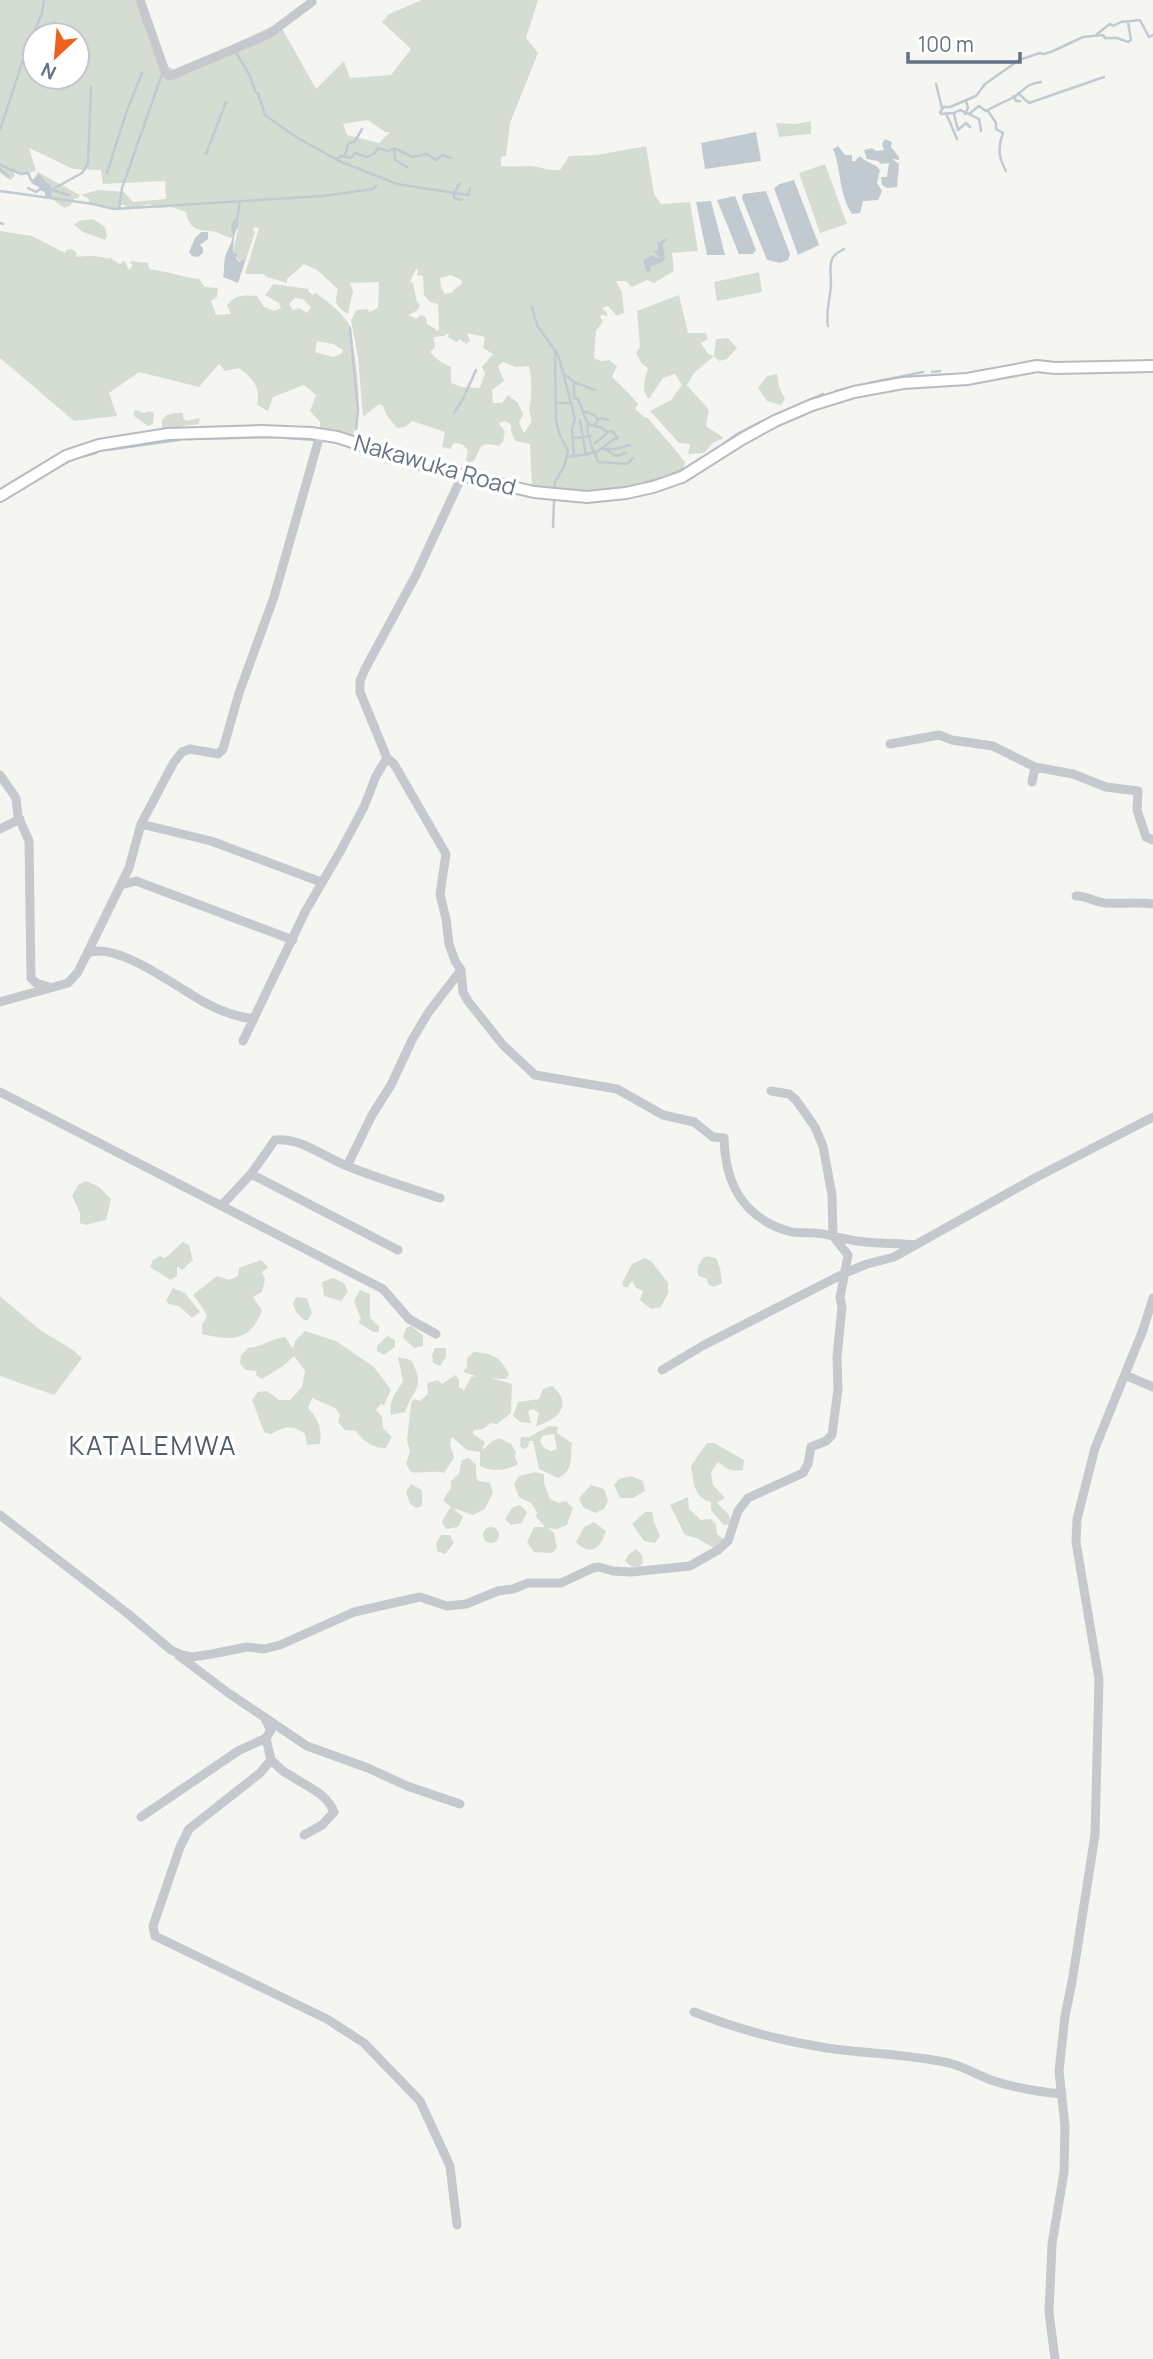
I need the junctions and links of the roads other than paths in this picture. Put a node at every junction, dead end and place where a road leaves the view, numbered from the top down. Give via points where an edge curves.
1 (140, 0) edge
2 (312, 2) dead end
3 (1153, 366) edge
4 (320, 435) junction
5 (462, 476) junction
6 (0, 496) edge
7 (890, 744) dead end
8 (387, 758) junction
9 (1035, 767) junction
10 (0, 775) edge
11 (1031, 782) dead end
12 (20, 819) junction
13 (141, 824) junction
14 (0, 829) edge
15 (1153, 840) edge
16 (129, 868) junction
17 (136, 881) junction
18 (321, 882) junction
19 (121, 886) junction
20 (1076, 897) dead end
21 (1153, 904) edge
22 (96, 939) junction
23 (293, 940) junction
24 (101, 949) junction
25 (88, 953) junction
26 (461, 970) junction
27 (51, 987) junction
28 (0, 1002) edge
29 (254, 1019) junction
30 (243, 1041) dead end
31 (771, 1091) dead end
32 (0, 1092) edge
33 (1153, 1117) edge
34 (347, 1166) junction
35 (251, 1174) junction
36 (440, 1198) dead end
37 (221, 1206) junction
38 (833, 1236) junction
39 (916, 1245) junction
40 (398, 1250) dead end
41 (845, 1273) junction
42 (1153, 1298) edge
43 (436, 1334) dead end
44 (662, 1370) dead end
45 (1125, 1375) junction
46 (1153, 1387) edge
47 (0, 1515) edge
48 (171, 1650) junction
49 (264, 1718) junction
50 (266, 1738) junction
51 (271, 1760) junction
52 (460, 1804) dead end
53 (141, 1817) dead end
54 (304, 1835) dead end
55 (694, 2012) dead end
56 (1062, 2094) junction
57 (457, 2225) dead end
58 (1055, 2359) edge

1 - 2 street via 170,76 269,34
3 - 5 main road, Nakawuka Road via 1037,366 854,392 775,421 682,477 626,493 565,496
4 - 5 main road, Nakawuka Road
4 - 6 main road, Nakawuka Road via 262,431 130,439 66,456
4 - 13 street via 274,597 223,749 218,754 182,752
5 - 8 street via 360,681 360,692
7 - 9 street via 939,735 993,746
8 - 18 street
8 - 26 street via 446,854 440,894 449,944
9 - 11 street
9 - 15 street via 1138,791 1137,810 1146,837
10 - 12 street via 16,798
12 - 14 street
12 - 27 street via 29,841 31,978
13 - 16 street
13 - 18 street via 211,841
16 - 17 street
16 - 19 street
17 - 19 street
17 - 23 street
18 - 23 street
19 - 22 street
20 - 21 street via 1102,903
22 - 24 street
22 - 25 street
23 - 29 street
24 - 25 street
24 - 29 street via 145,966 229,1014
25 - 27 street via 68,983
26 - 34 street via 412,1040
26 - 38 street via 468,1001 503,1045 535,1075 617,1089 663,1115 694,1122 713,1137 724,1138 735,1193 749,1209 789,1232
27 - 28 street
29 - 30 street
31 - 38 street via 796,1100 823,1146 832,1195
32 - 37 street
33 - 39 street
34 - 35 street via 284,1139 275,1140
34 - 36 street
35 - 37 street
35 - 40 street
37 - 43 street via 383,1289 409,1319
38 - 39 street
38 - 41 street via 848,1255
39 - 41 street
41 - 44 street
41 - 48 street via 832,1434 811,1447 803,1473 748,1498 738,1511 728,1541 690,1566 631,1572 593,1568 561,1583 528,1583 466,1604 447,1606 420,1597 354,1612 264,1649 247,1647 192,1657
42 - 45 street
45 - 46 street
45 - 56 street via 1095,1448 1077,1518 1076,1542 1099,1679 1095,1835 1065,2016 1059,2071
47 - 48 street
48 - 49 street
49 - 50 street via 271,1730
49 - 52 street via 307,1746
50 - 51 street
50 - 53 street via 238,1751
51 - 54 street via 330,1802 334,1812
51 - 57 street via 189,1829 153,1926 155,1936 327,2019 364,2043 420,2101 450,2166
55 - 56 street via 785,2040 951,2064 995,2081
56 - 58 street via 1064,2172 1052,2244 1049,2312

